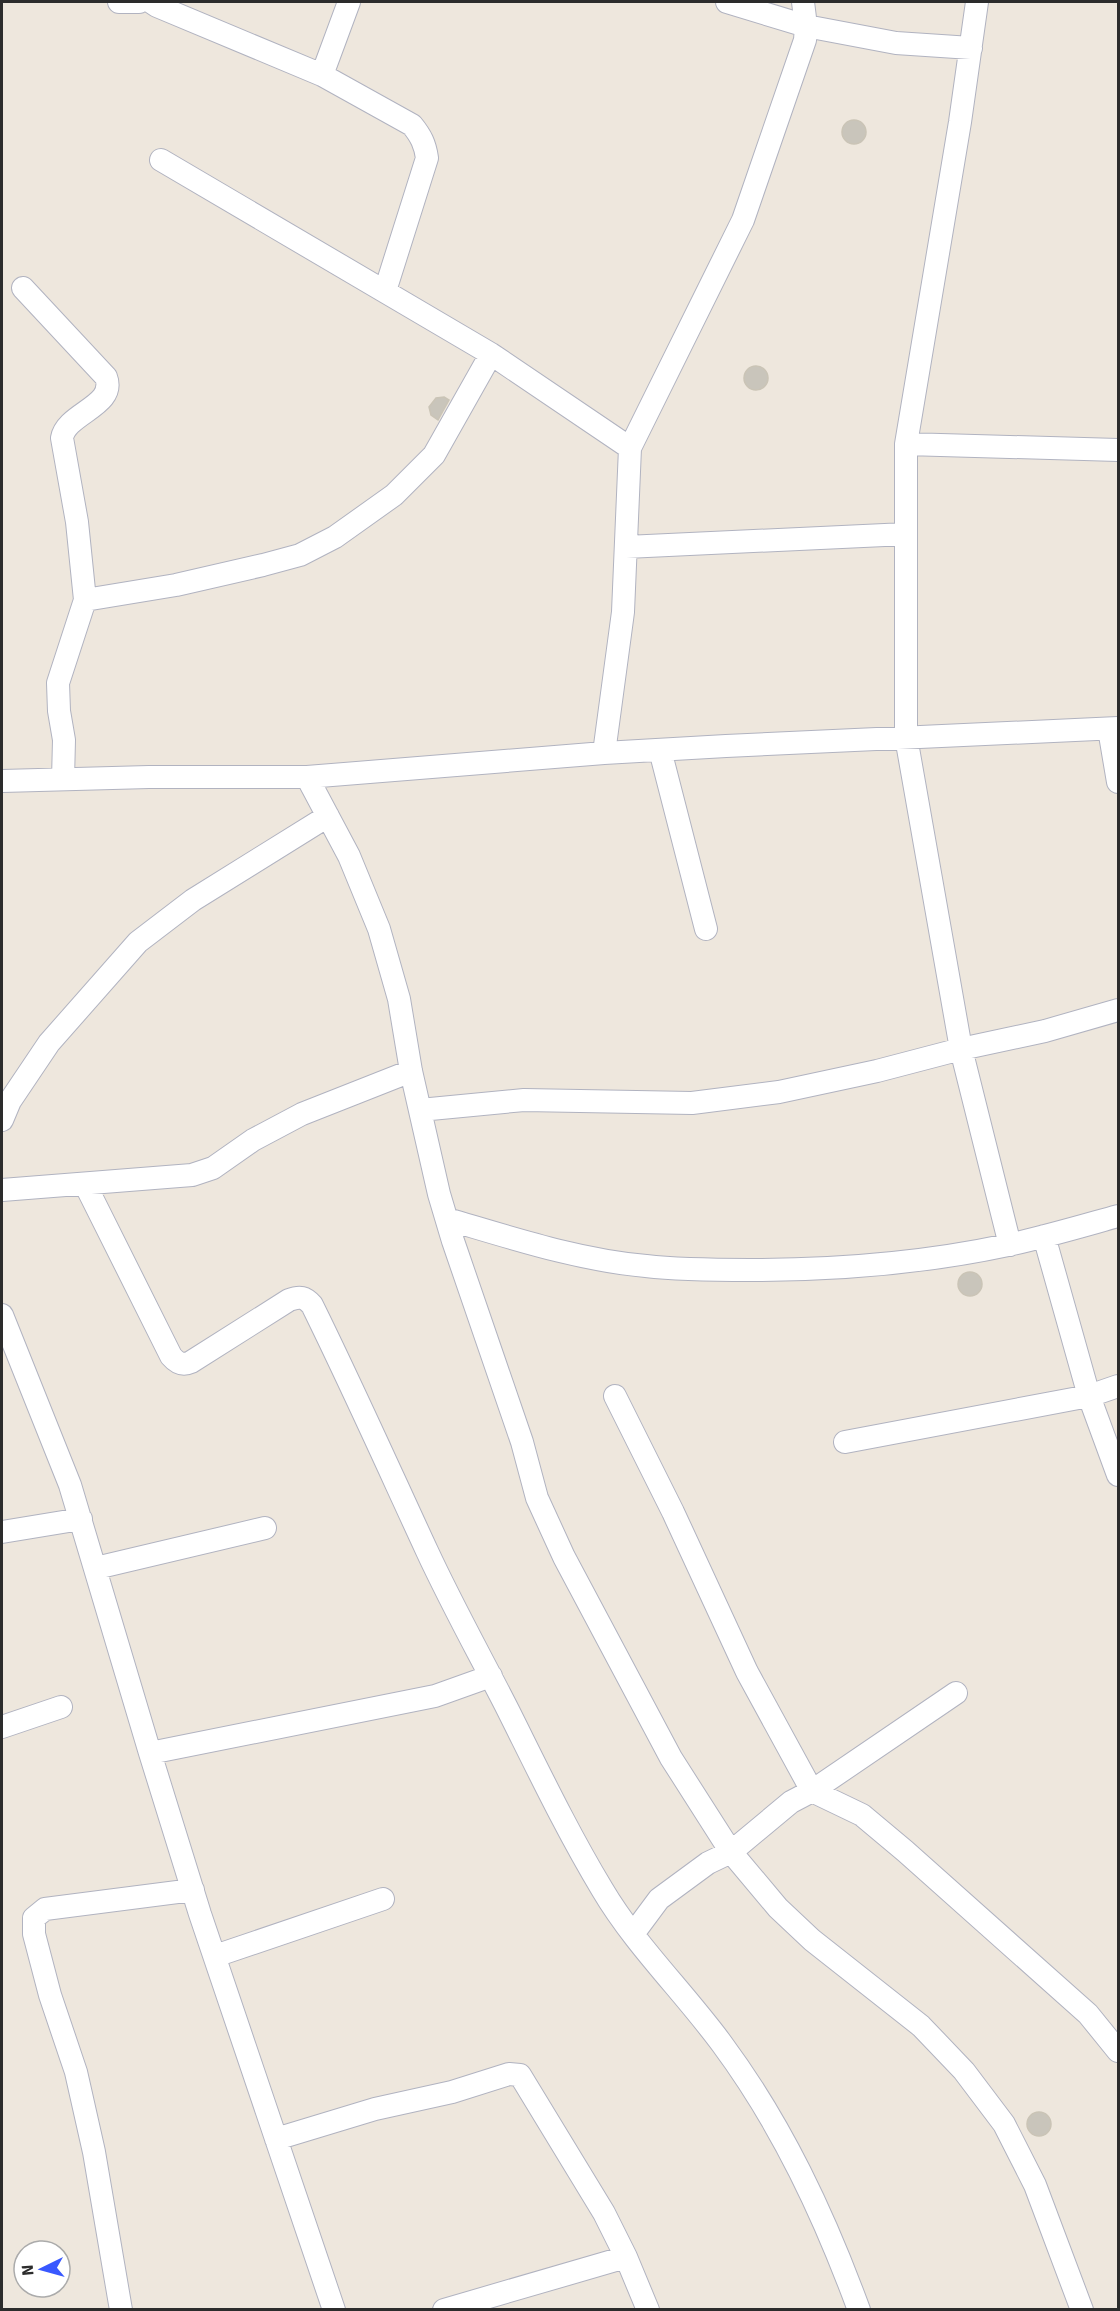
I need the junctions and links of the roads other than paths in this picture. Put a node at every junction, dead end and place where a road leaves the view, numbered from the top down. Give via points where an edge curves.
1 (119, 2) edge
2 (139, 2) edge
3 (151, 2) edge
4 (349, 2) edge
5 (727, 2) edge
6 (802, 2) edge
7 (977, 2) edge
8 (806, 26) junction
9 (971, 48) junction
10 (322, 75) junction
11 (161, 160) dead end
12 (23, 288) dead end
13 (385, 291) junction
14 (491, 354) junction
15 (906, 444) junction
16 (630, 448) junction
17 (1119, 450) edge
18 (906, 534) junction
19 (626, 547) junction
20 (85, 600) junction
21 (1114, 729) edge
22 (906, 737) junction
23 (660, 750) junction
24 (604, 753) junction
25 (308, 777) junction
26 (63, 779) junction
27 (2, 781) edge
28 (1119, 782) edge
29 (328, 816) junction
30 (706, 929) dead end
31 (1119, 1010) edge
32 (961, 1048) junction
33 (411, 1071) junction
34 (420, 1110) junction
35 (2, 1120) edge
36 (85, 1184) junction
37 (2, 1190) edge
38 (1119, 1216) edge
39 (447, 1219) junction
40 (1044, 1236) junction
41 (1010, 1245) junction
42 (2, 1315) edge
43 (1119, 1386) edge
44 (615, 1396) dead end
45 (1089, 1396) junction
46 (846, 1442) dead end
47 (1119, 1475) edge
48 (81, 1519) junction
49 (265, 1528) dead end
50 (2, 1532) edge
51 (96, 1568) junction
52 (491, 1676) junction
53 (956, 1693) dead end
54 (61, 1707) dead end
55 (2, 1727) edge
56 (150, 1753) junction
57 (812, 1791) junction
58 (731, 1852) junction
59 (193, 1890) junction
60 (383, 1899) dead end
61 (633, 1934) junction
62 (215, 1956) junction
63 (1119, 2051) edge
64 (276, 2139) junction
65 (626, 2257) junction
66 (122, 2310) edge
67 (334, 2310) edge
68 (444, 2310) edge
69 (648, 2310) edge
70 (858, 2310) edge
71 (1082, 2310) edge

1 - 2 street
3 - 10 street
4 - 10 street
5 - 8 street
6 - 8 street
7 - 9 street
8 - 9 street via 896,43
8 - 16 street via 805,40 743,220
9 - 15 street
10 - 13 street via 412,125 425,147 427,158
11 - 13 street
12 - 20 street via 109,383 106,394 66,427 62,438
13 - 14 street
14 - 16 street
14 - 20 street via 434,455 394,495 334,537 300,555 263,565
15 - 17 street
15 - 18 street
16 - 19 street
18 - 19 street
18 - 22 street
19 - 24 street via 623,612
20 - 26 street via 58,683 64,740
21 - 22 street
21 - 28 street
22 - 23 street
22 - 32 street
23 - 24 street
23 - 30 street
24 - 25 street
25 - 26 street
25 - 29 street
26 - 27 street
29 - 33 street via 379,929 399,999
29 - 35 street via 193,900 138,942 49,1043 10,1101
31 - 32 street via 1045,1031
32 - 34 street via 779,1092 692,1103 524,1100
32 - 41 street
33 - 34 street
33 - 36 street via 303,1114 253,1140 213,1168 192,1175
34 - 39 street
36 - 37 street
36 - 52 street via 178,1363 191,1362 290,1300 302,1297 312,1305 428,1553
38 - 40 street
39 - 41 street via 587,1257 711,1270 817,1270 954,1256
39 - 58 street via 537,1498 564,1557 671,1758
40 - 41 street
40 - 45 street
42 - 48 street
43 - 45 street
44 - 57 street via 747,1672
45 - 46 street
45 - 47 street
48 - 50 street
48 - 51 street
49 - 51 street
51 - 56 street
52 - 56 street via 435,1696
52 - 61 street via 602,1890
53 - 57 street
54 - 55 street
56 - 59 street
57 - 58 street via 791,1802
57 - 63 street via 862,1815 905,1851 1088,2014
58 - 61 street via 708,1863 660,1899
58 - 71 street via 778,1908 812,1940 921,2026 964,2071 1004,2124 1035,2185
59 - 62 street
59 - 66 street via 45,1909 34,1918 34,1934 50,1995 76,2073
60 - 62 street
61 - 70 street via 722,2044 762,2102 804,2178
62 - 64 street
64 - 65 street via 375,2109 452,2092 509,2074 520,2075
64 - 67 street
65 - 68 street
65 - 69 street

